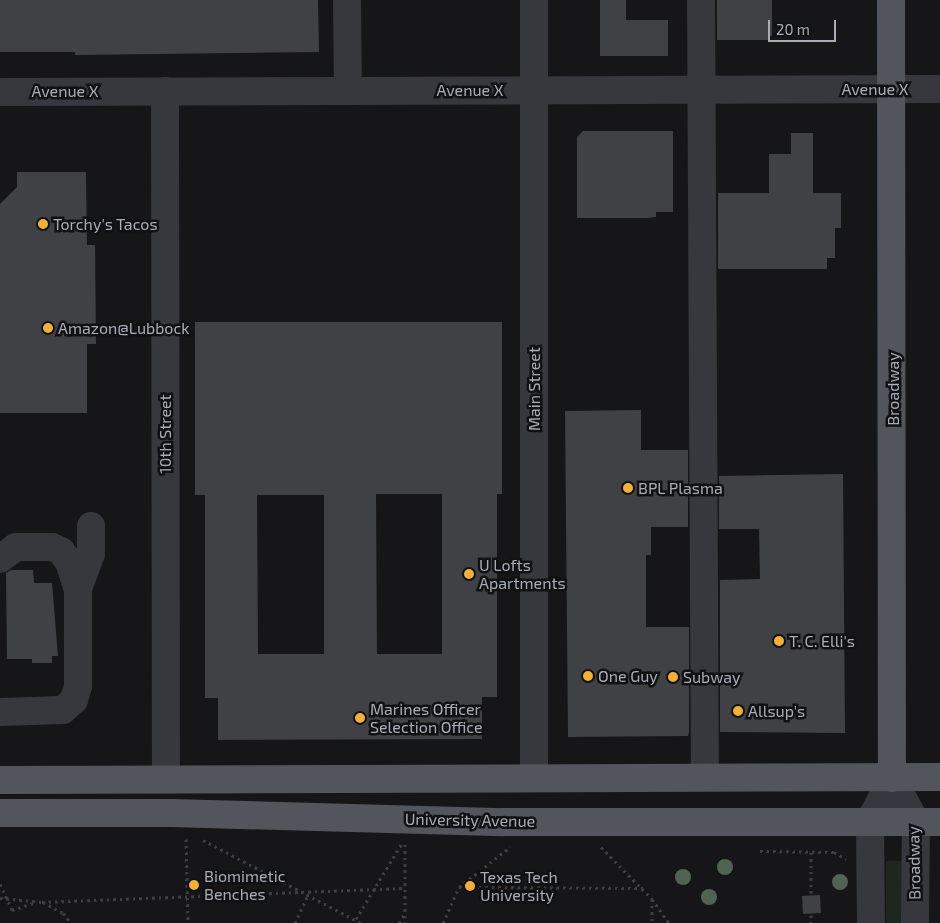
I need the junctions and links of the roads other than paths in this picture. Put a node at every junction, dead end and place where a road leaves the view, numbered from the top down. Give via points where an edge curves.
1 (348, 0) edge
2 (534, 0) edge
3 (702, 0) edge
4 (892, 0) edge
5 (534, 89) junction
6 (701, 89) junction
7 (892, 89) junction
8 (940, 89) edge
9 (165, 90) junction
10 (348, 90) junction
11 (0, 92) edge
12 (91, 526) dead end
13 (0, 559) edge
14 (78, 589) junction
15 (0, 712) edge
16 (705, 777) junction
17 (940, 777) edge
18 (166, 778) junction
19 (534, 778) junction
20 (892, 778) junction
21 (0, 780) edge
22 (0, 813) edge
23 (870, 821) junction
24 (928, 822) edge
25 (871, 923) edge
26 (915, 923) edge

1 - 10 street
2 - 5 street, Main Street
3 - 6 street
4 - 7 main road, Broadway
5 - 6 street, Avenue X
5 - 10 street, Avenue X
5 - 19 street, Main Street
6 - 7 street, Avenue X
6 - 16 street
7 - 8 street, Avenue X
7 - 20 main road, Broadway
9 - 10 street, Avenue X
9 - 11 street, Avenue X
9 - 18 street, 10th Street
12 - 14 street via 91,554
13 - 14 street via 16,547 52,547 61,551 69,562
14 - 15 street via 78,686 74,700 56,712
16 - 19 main road
16 - 20 main road
17 - 20 main road
18 - 19 main road
18 - 21 main road
20 - 23 street, Broadway
20 - 24 street, Broadway
22 - 23 main road, University Avenue via 171,813 503,822
23 - 24 main road, University Avenue
23 - 25 street, Broadway
24 - 26 street, Broadway

